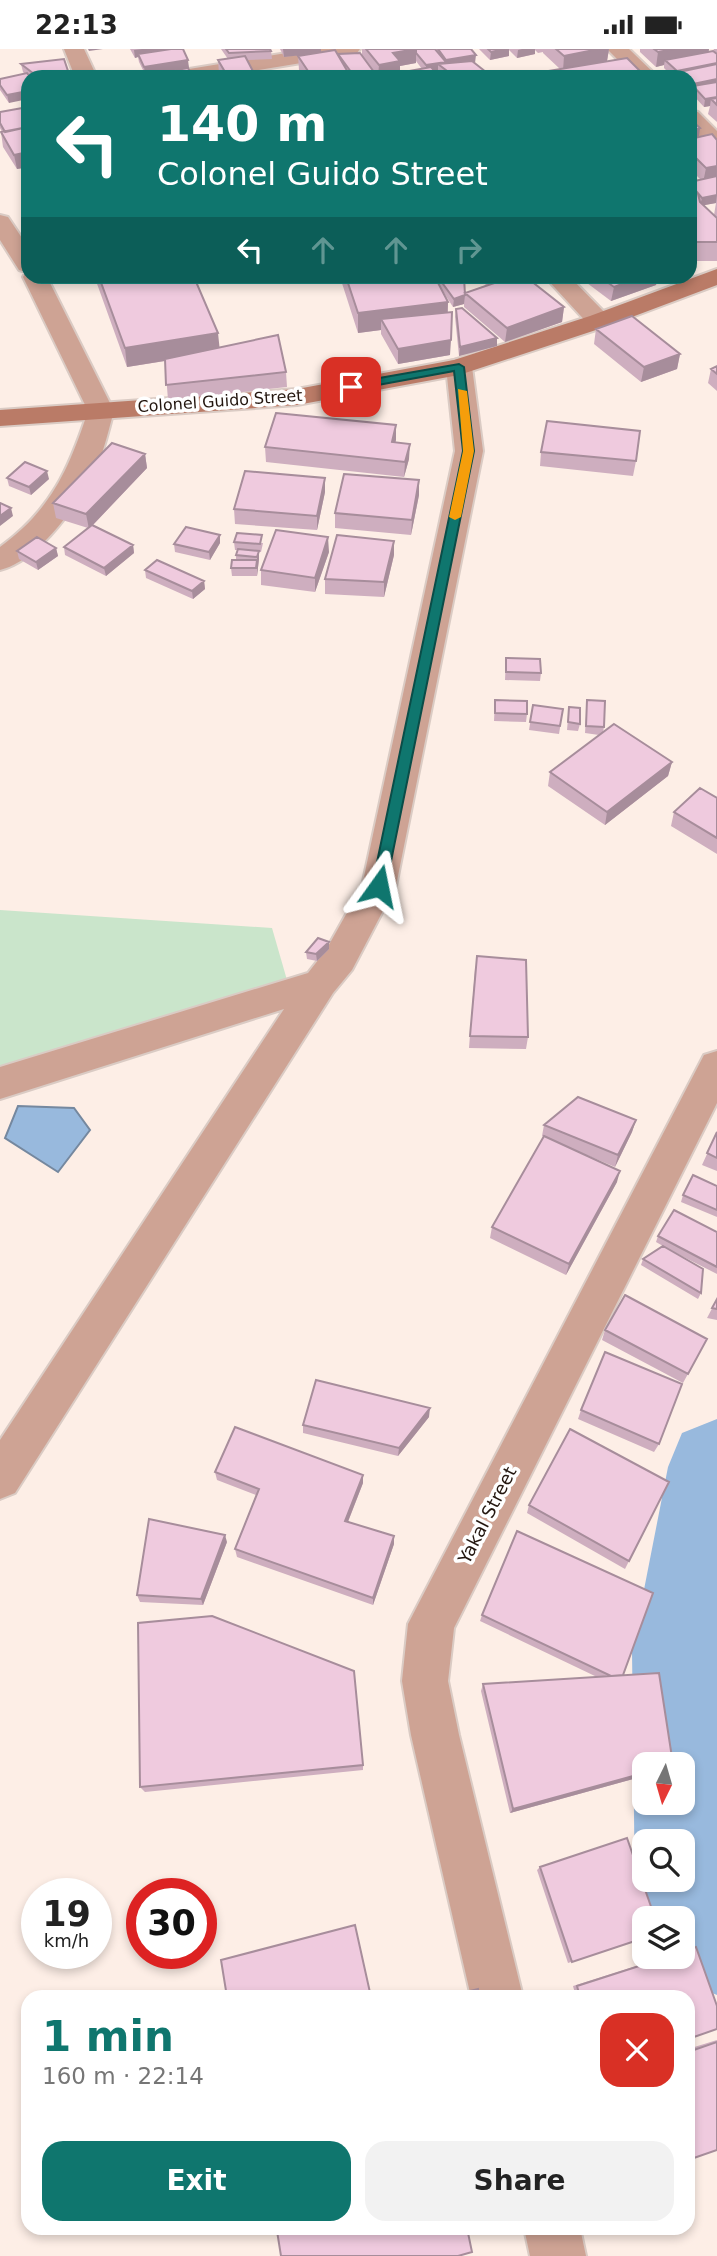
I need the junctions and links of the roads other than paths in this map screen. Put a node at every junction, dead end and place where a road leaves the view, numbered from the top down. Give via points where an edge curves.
1 (74, 49) edge
2 (197, 49) edge
3 (617, 49) edge
4 (339, 50) edge
5 (83, 70) edge
6 (210, 70) edge
7 (217, 70) edge
8 (640, 70) edge
9 (697, 124) edge
10 (717, 143) edge
11 (0, 222) edge
12 (21, 254) edge
13 (717, 276) edge
14 (38, 284) edge
15 (565, 284) edge
16 (696, 284) edge
17 (697, 284) edge
18 (599, 321) junction
19 (459, 367) junction
20 (101, 411) junction
21 (0, 418) edge
22 (0, 561) edge
23 (320, 983) junction
24 (717, 1066) edge
25 (0, 1083) edge
26 (0, 1478) edge
27 (495, 1990) edge
28 (554, 2235) edge
29 (558, 2256) edge

1 - 5 street
2 - 6 street
3 - 8 street
4 - 7 street
9 - 10 street
11 - 12 street
13 - 17 street, Colonel Guido Street
14 - 20 street
15 - 18 street
16 - 18 street, Colonel Guido Street
18 - 19 street, Colonel Guido Street
19 - 20 street, Colonel Guido Street via 297,397
19 - 23 street via 469,451 379,886 339,960
20 - 21 street, Colonel Guido Street
20 - 22 street via 85,463 66,494 33,537
23 - 25 street
23 - 26 street
24 - 27 street, Yakal Street via 431,1624 427,1694
28 - 29 street

